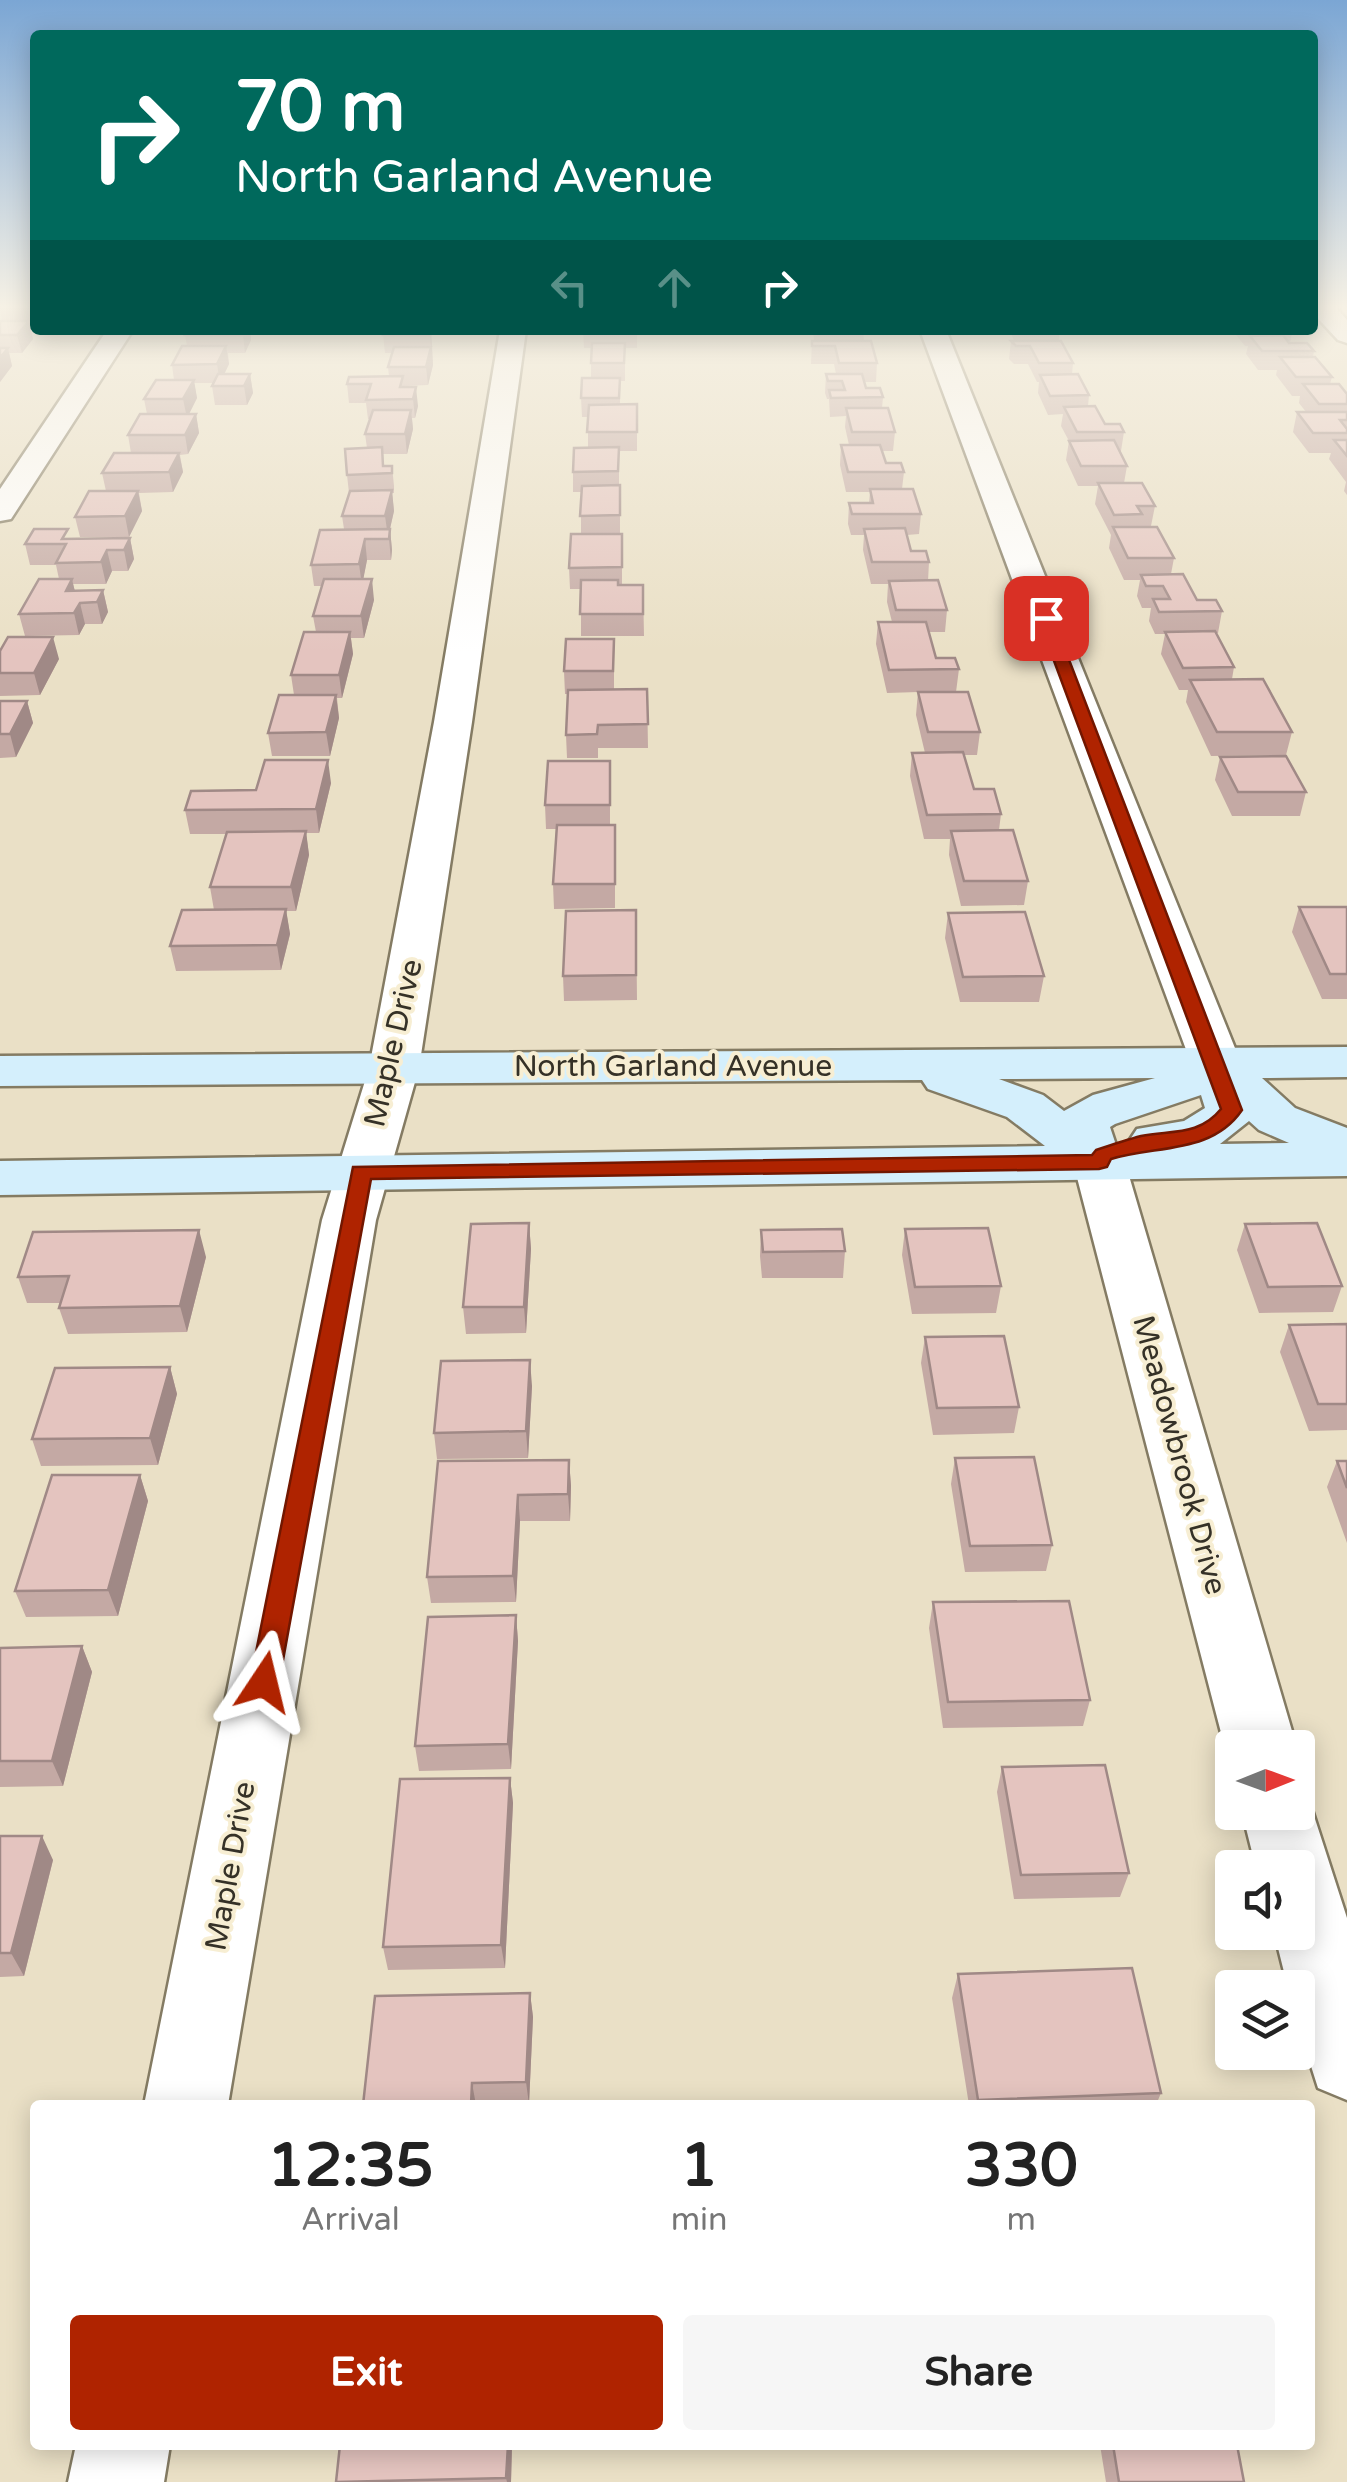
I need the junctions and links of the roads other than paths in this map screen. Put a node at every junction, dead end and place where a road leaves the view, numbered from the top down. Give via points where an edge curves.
1 (60, 421) edge
2 (499, 421) edge
3 (968, 421) edge
4 (0, 512) edge
5 (1347, 1062) edge
6 (1216, 1063) junction
7 (904, 1064) junction
8 (394, 1068) junction
9 (0, 1071) edge
10 (1347, 1147) edge
11 (1347, 1159) edge
12 (1099, 1162) junction
13 (361, 1172) junction
14 (0, 1178) edge
15 (1256, 1730) edge
16 (1315, 1942) edge
17 (1347, 2059) edge
18 (187, 2100) edge
19 (122, 2450) edge
20 (116, 2482) edge

1 - 4 street
2 - 8 street, Maple Drive
3 - 6 street
5 - 6 main road, North Garland Avenue
6 - 7 main road, North Garland Avenue
6 - 10 main road via 1277,1119
6 - 12 main road via 1232,1110 1220,1124 1197,1138 1120,1148
7 - 8 main road, North Garland Avenue
7 - 12 main road via 1024,1106
8 - 9 main road, North Garland Avenue
8 - 13 street, Maple Drive
11 - 12 main road
12 - 13 main road
12 - 15 street, Meadowbrook Drive
13 - 14 main road
13 - 18 street, Maple Drive
16 - 17 street
19 - 20 street

